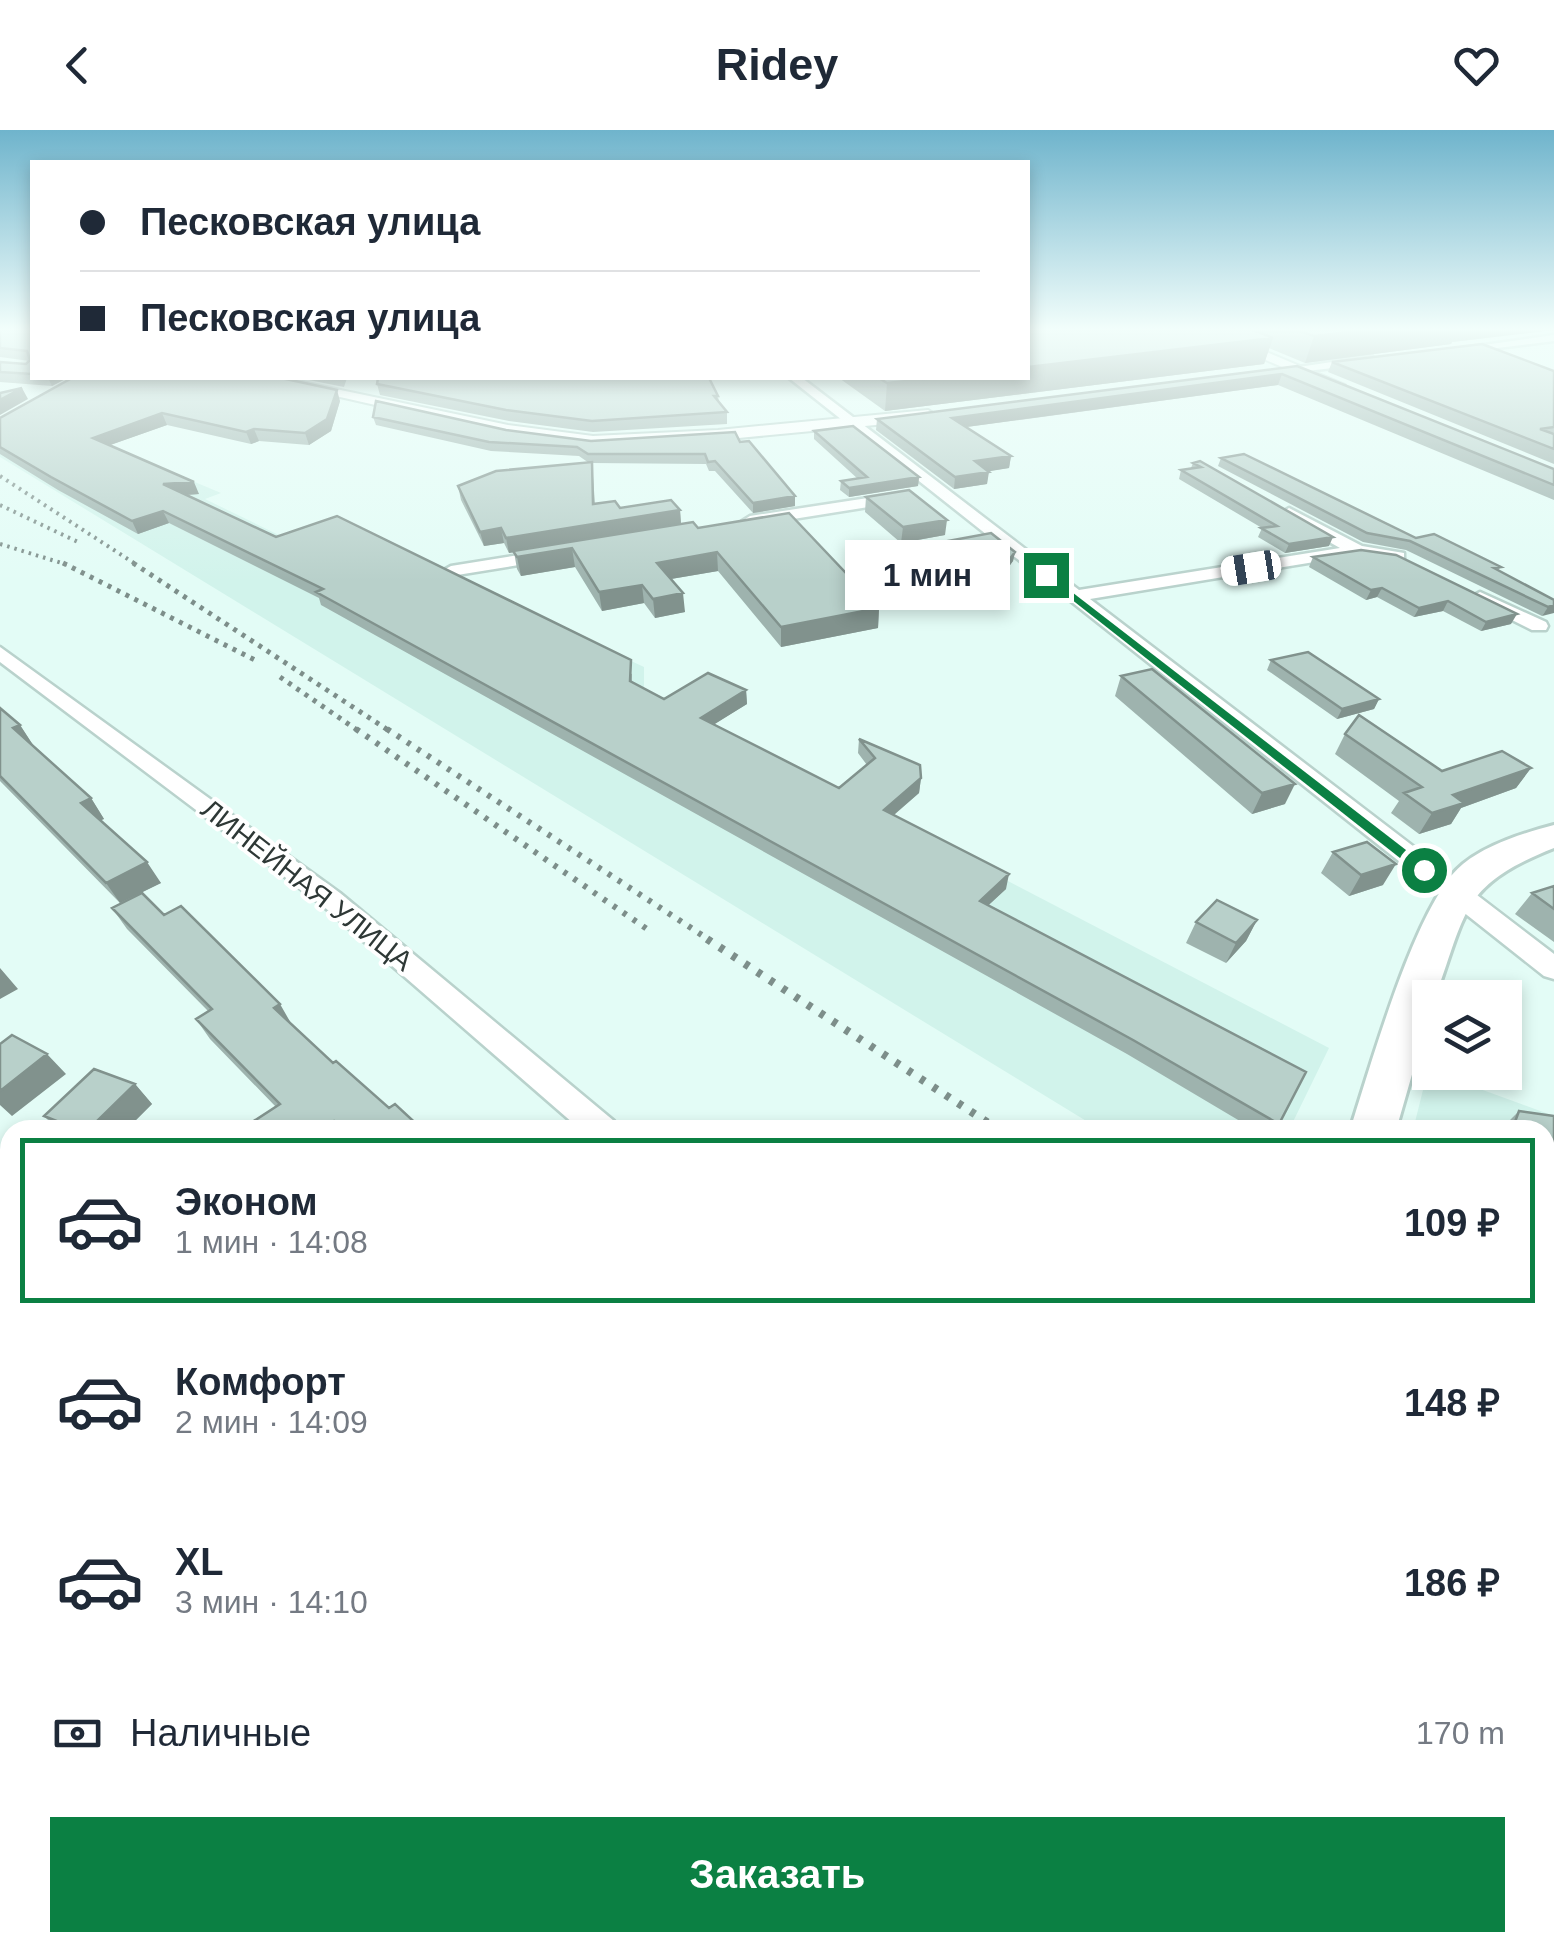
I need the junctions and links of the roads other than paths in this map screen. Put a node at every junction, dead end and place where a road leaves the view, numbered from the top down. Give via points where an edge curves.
1 (423, 412) edge
2 (839, 412) edge
3 (950, 412) edge
4 (854, 424) junction
5 (940, 492) junction
6 (1274, 505) edge
7 (734, 524) edge
8 (583, 549) edge
9 (1357, 550) junction
10 (1416, 566) edge
11 (451, 572) edge
12 (1468, 592) edge
13 (1073, 596) junction
14 (1538, 626) dead end
15 (0, 653) edge
16 (1554, 836) edge
17 (1455, 894) junction
18 (1554, 969) edge
19 (591, 1120) edge
20 (1376, 1120) edge

1 - 4 street via 580,440
2 - 4 street
3 - 4 street
4 - 5 street
5 - 7 street
5 - 13 street
6 - 9 street
8 - 11 street
9 - 10 street
9 - 13 street
12 - 14 street
13 - 17 street
15 - 19 street, ЛИНЕЙНАЯ УЛИЦА via 331,899
16 - 17 main road via 1504,854
17 - 18 street
17 - 20 main road

